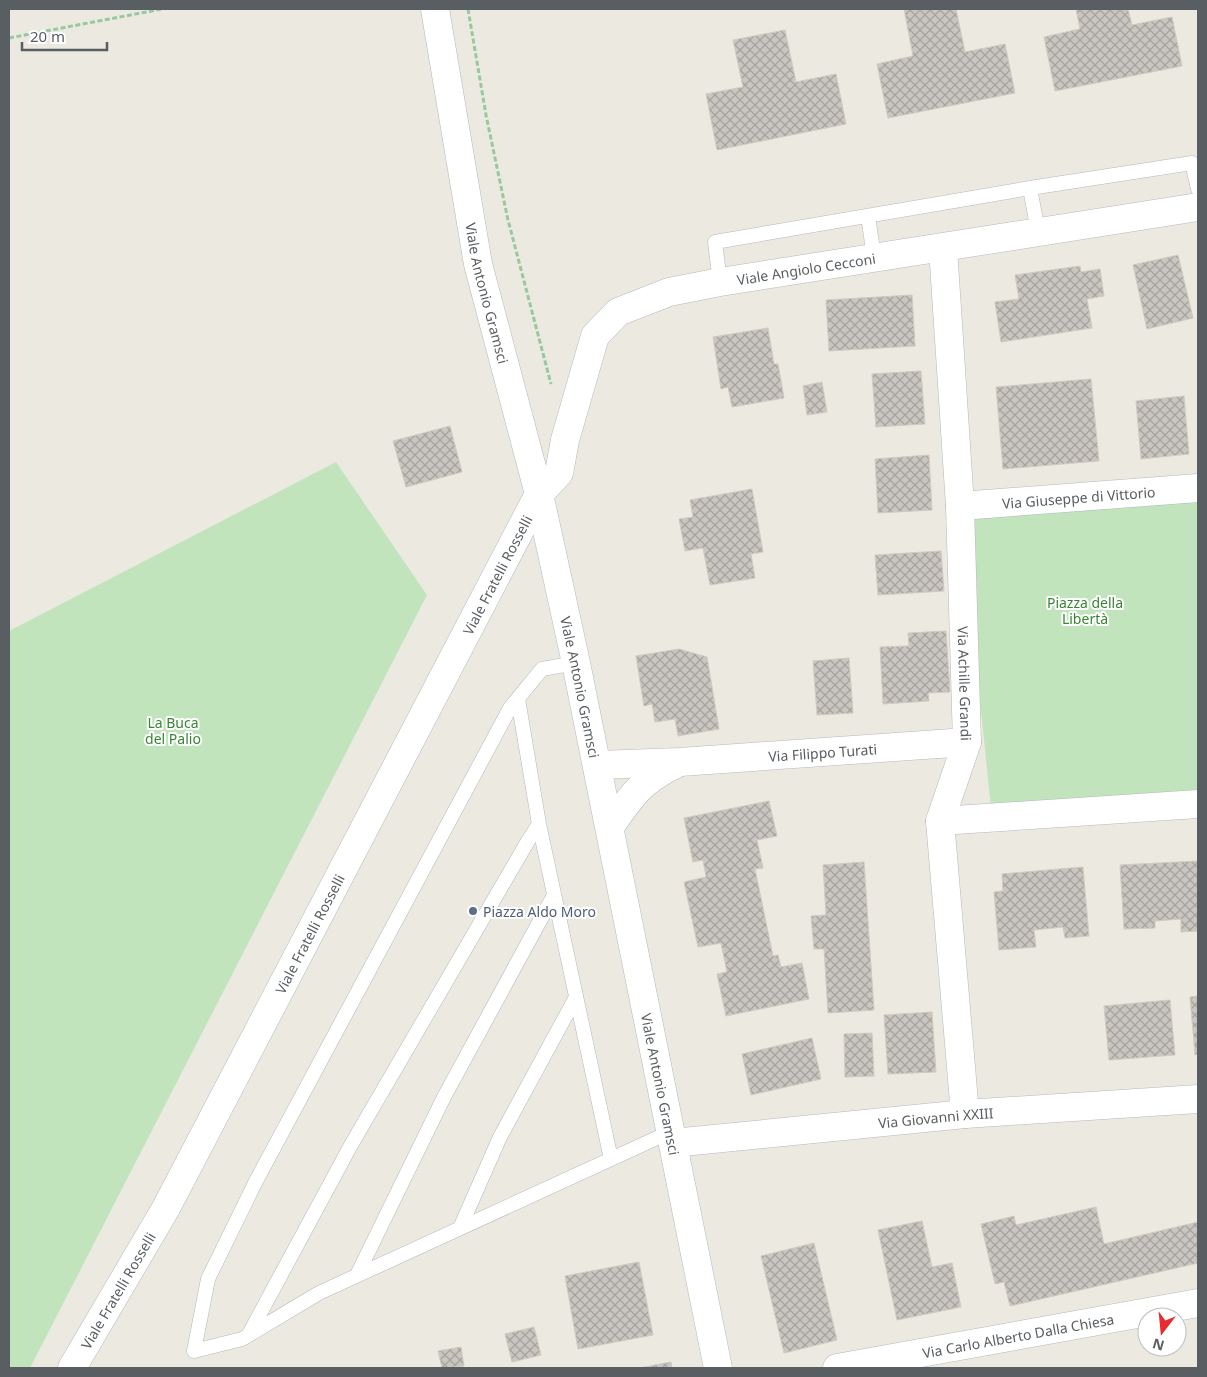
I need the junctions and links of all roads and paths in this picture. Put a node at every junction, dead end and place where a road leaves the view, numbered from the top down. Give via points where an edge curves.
1 (162, 9) edge
2 (435, 9) edge
3 (468, 9) edge
4 (9, 38) edge
5 (1030, 188) junction
6 (1198, 189) edge
7 (1198, 207) edge
8 (868, 216) junction
9 (1038, 232) junction
10 (943, 248) junction
11 (874, 257) junction
12 (720, 282) junction
13 (553, 392) dead end
14 (1198, 488) edge
15 (539, 494) junction
16 (960, 506) junction
17 (576, 663) junction
18 (518, 699) junction
19 (967, 742) junction
20 (680, 762) junction
21 (597, 765) junction
22 (1198, 804) edge
23 (940, 821) junction
24 (539, 824) junction
25 (610, 828) junction
26 (554, 895) junction
27 (576, 997) junction
28 (1198, 1099) edge
29 (965, 1114) junction
30 (671, 1138) junction
31 (611, 1159) junction
32 (460, 1228) junction
33 (357, 1275) junction
34 (1198, 1304) edge
35 (249, 1334) junction
36 (72, 1368) edge
37 (718, 1368) edge
38 (837, 1368) edge

1 - 4 path
2 - 15 street, Viale Antonio Gramsci via 478,264
3 - 13 path via 508,220
5 - 6 lane via 1192,163
5 - 8 lane
5 - 9 lane
7 - 9 street, Viale Angiolo Cecconi
8 - 11 lane
8 - 12 lane via 715,242
9 - 10 street, Viale Angiolo Cecconi
10 - 11 street, Viale Angiolo Cecconi
10 - 16 street, Via Achille Grandi
11 - 12 street, Viale Angiolo Cecconi
12 - 15 street, Viale Angiolo Cecconi via 669,292 618,312 595,336 565,440 559,473
14 - 16 street, Via Giuseppe di Vittorio
15 - 17 street, Viale Antonio Gramsci
15 - 36 street, Viale Fratelli Rosselli via 166,1208
16 - 19 street, Via Achille Grandi
17 - 18 lane via 542,669
17 - 21 street, Viale Antonio Gramsci
18 - 24 lane
18 - 35 lane via 510,708 260,1175 208,1279 194,1351 242,1339
19 - 20 street, Via Filippo Turati
19 - 23 street, Via Achille Grandi
20 - 21 street, Via Filippo Turati
20 - 25 street, Via Filippo Turati via 643,784 626,802
21 - 25 street, Viale Antonio Gramsci
22 - 23 street
23 - 29 street, Via Achille Grandi
24 - 26 lane
24 - 35 lane via 351,1145
25 - 30 street, Viale Antonio Gramsci
26 - 27 lane
26 - 33 lane via 444,1097
27 - 31 lane
27 - 32 lane via 500,1137
28 - 29 street, Via Giovanni XXIII
29 - 30 street, Via Giovanni XXIII
30 - 31 lane
30 - 37 street, Viale Antonio Gramsci
31 - 32 lane
32 - 33 lane
33 - 35 lane
34 - 38 street, Via Carlo Alberto Dalla Chiesa

